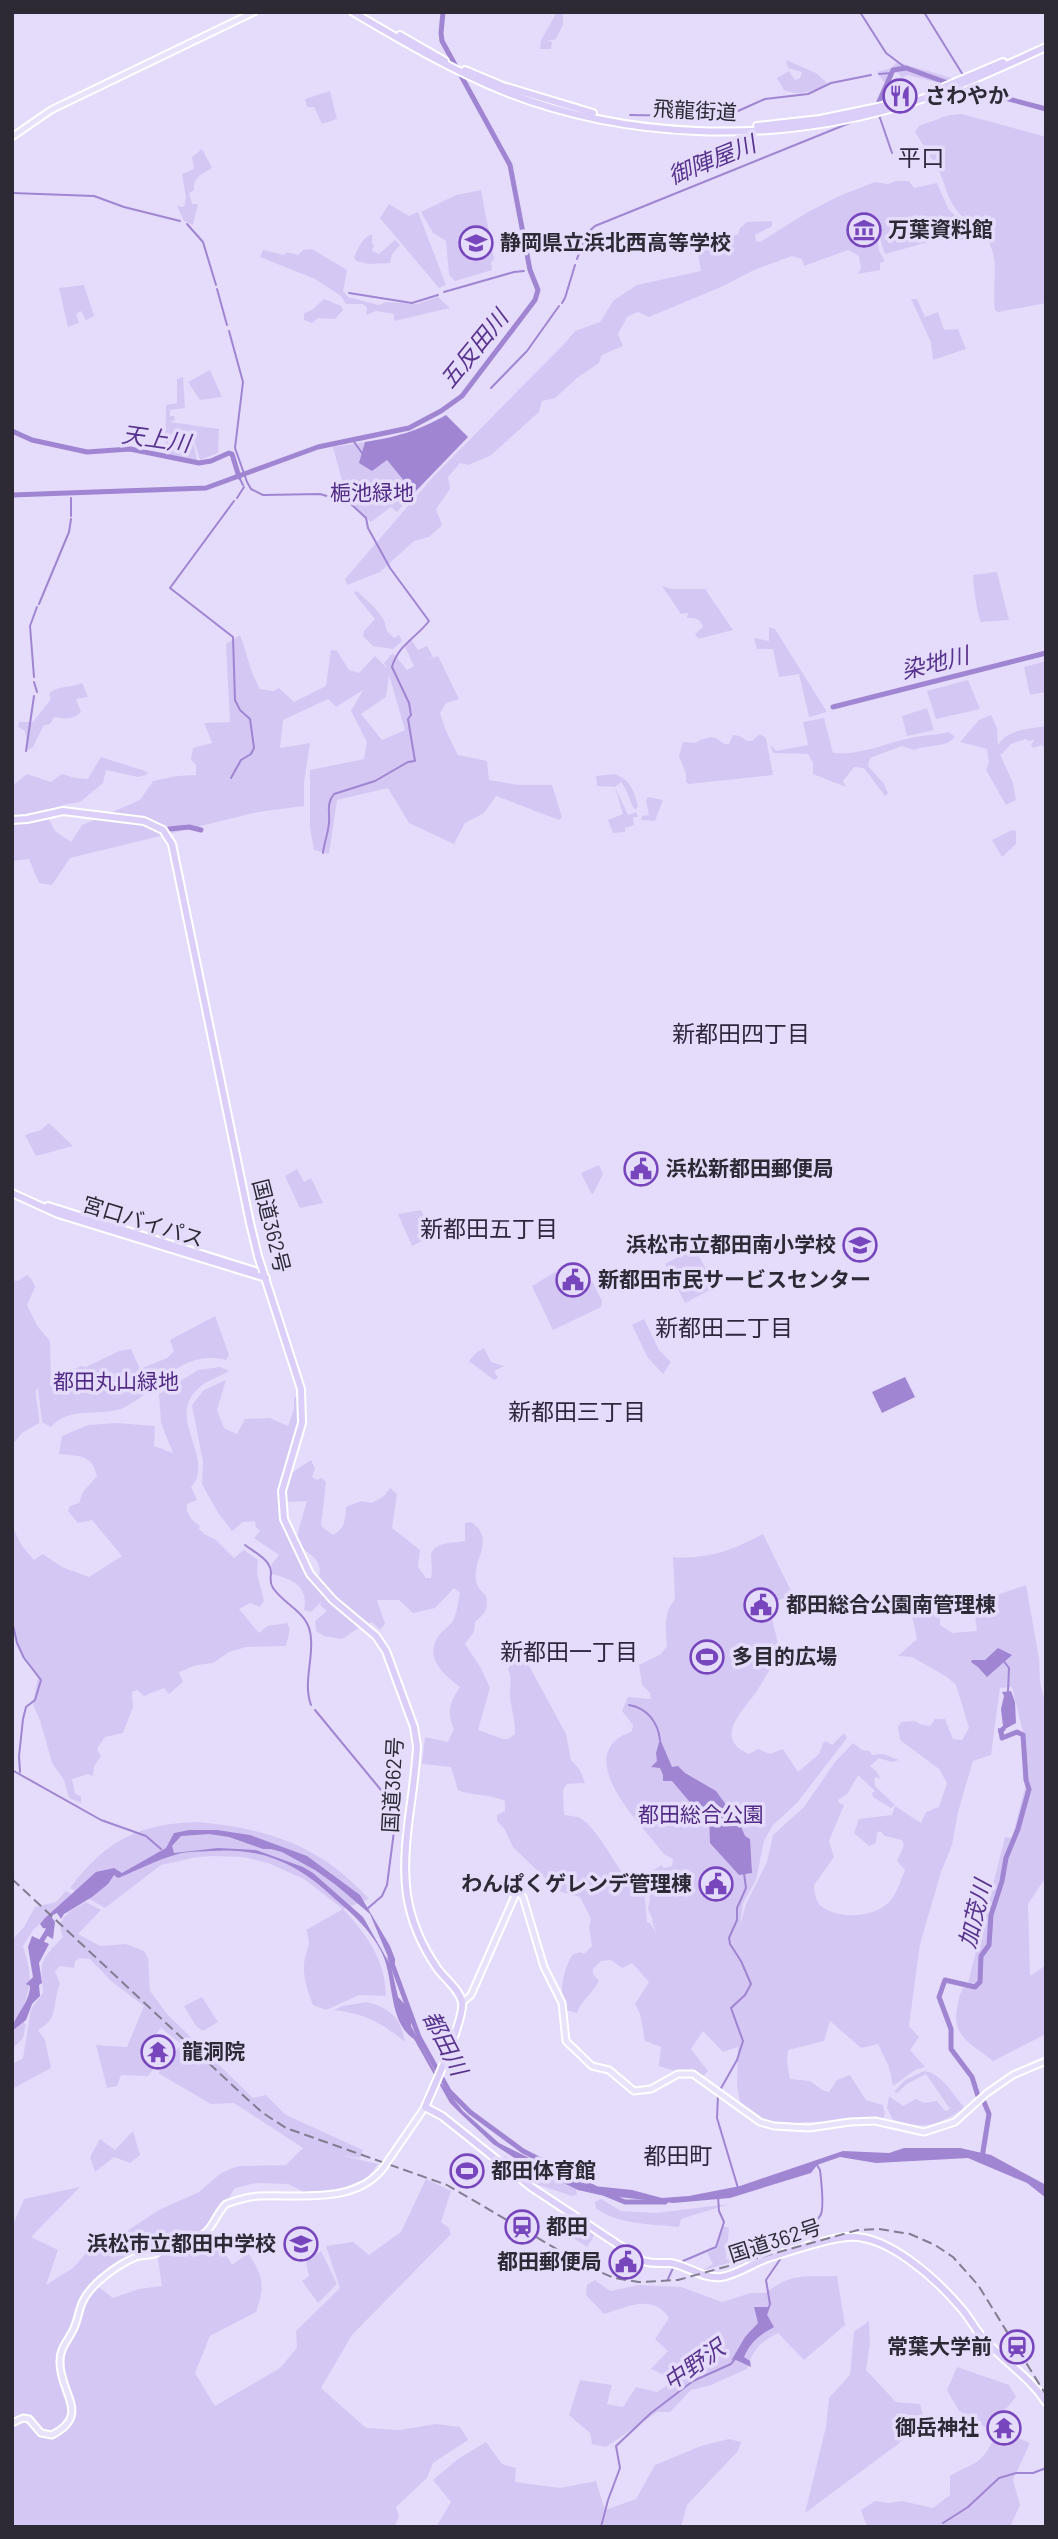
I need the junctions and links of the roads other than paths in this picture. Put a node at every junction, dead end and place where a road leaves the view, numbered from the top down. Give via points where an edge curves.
1 (254, 12) edge
2 (353, 12) edge
3 (360, 12) edge
4 (1046, 45) edge
5 (457, 69) junction
6 (954, 84) junction
7 (12, 137) edge
8 (12, 820) edge
9 (12, 1190) edge
10 (265, 1276) junction
11 (462, 2003) junction
12 (1046, 2061) edge
13 (425, 2107) junction
14 (1046, 2402) edge
15 (12, 2423) edge

1 - 7 main road via 51,110
2 - 5 highway, 飛龍街道
3 - 5 highway, 飛龍街道
4 - 6 highway, 飛龍街道
4 - 6 highway, 飛龍街道
5 - 6 highway, 飛龍街道 via 581,110 680,126 751,127 809,121 893,104
8 - 10 highway, 国道362号 via 78,812 144,821 168,837
9 - 10 highway, 宮口バイパス via 58,1214
10 - 11 highway, 国道362号 via 303,1406 300,1434 282,1491 284,1519 316,1581 376,1636 386,1651 408,1709 417,1746 407,1898 428,1955
11 - 12 main road via 471,1995 517,1891 562,2003 566,2041 592,2066 609,2070 634,2091 651,2089 686,2073 696,2075 760,2122 774,2126 875,2122 924,2132 955,2122 1013,2075
11 - 13 highway via 461,2019
13 - 14 highway, 国道362号 via 531,2187 643,2261 721,2277 839,2238 859,2237 886,2246 946,2292 982,2337
13 - 15 main road, bridge via 374,2178 348,2190 301,2197 259,2196 226,2204 213,2226 194,2240 170,2241 157,2253 125,2263 88,2293 61,2351 63,2381 72,2407 69,2423 52,2435 45,2435 29,2419

